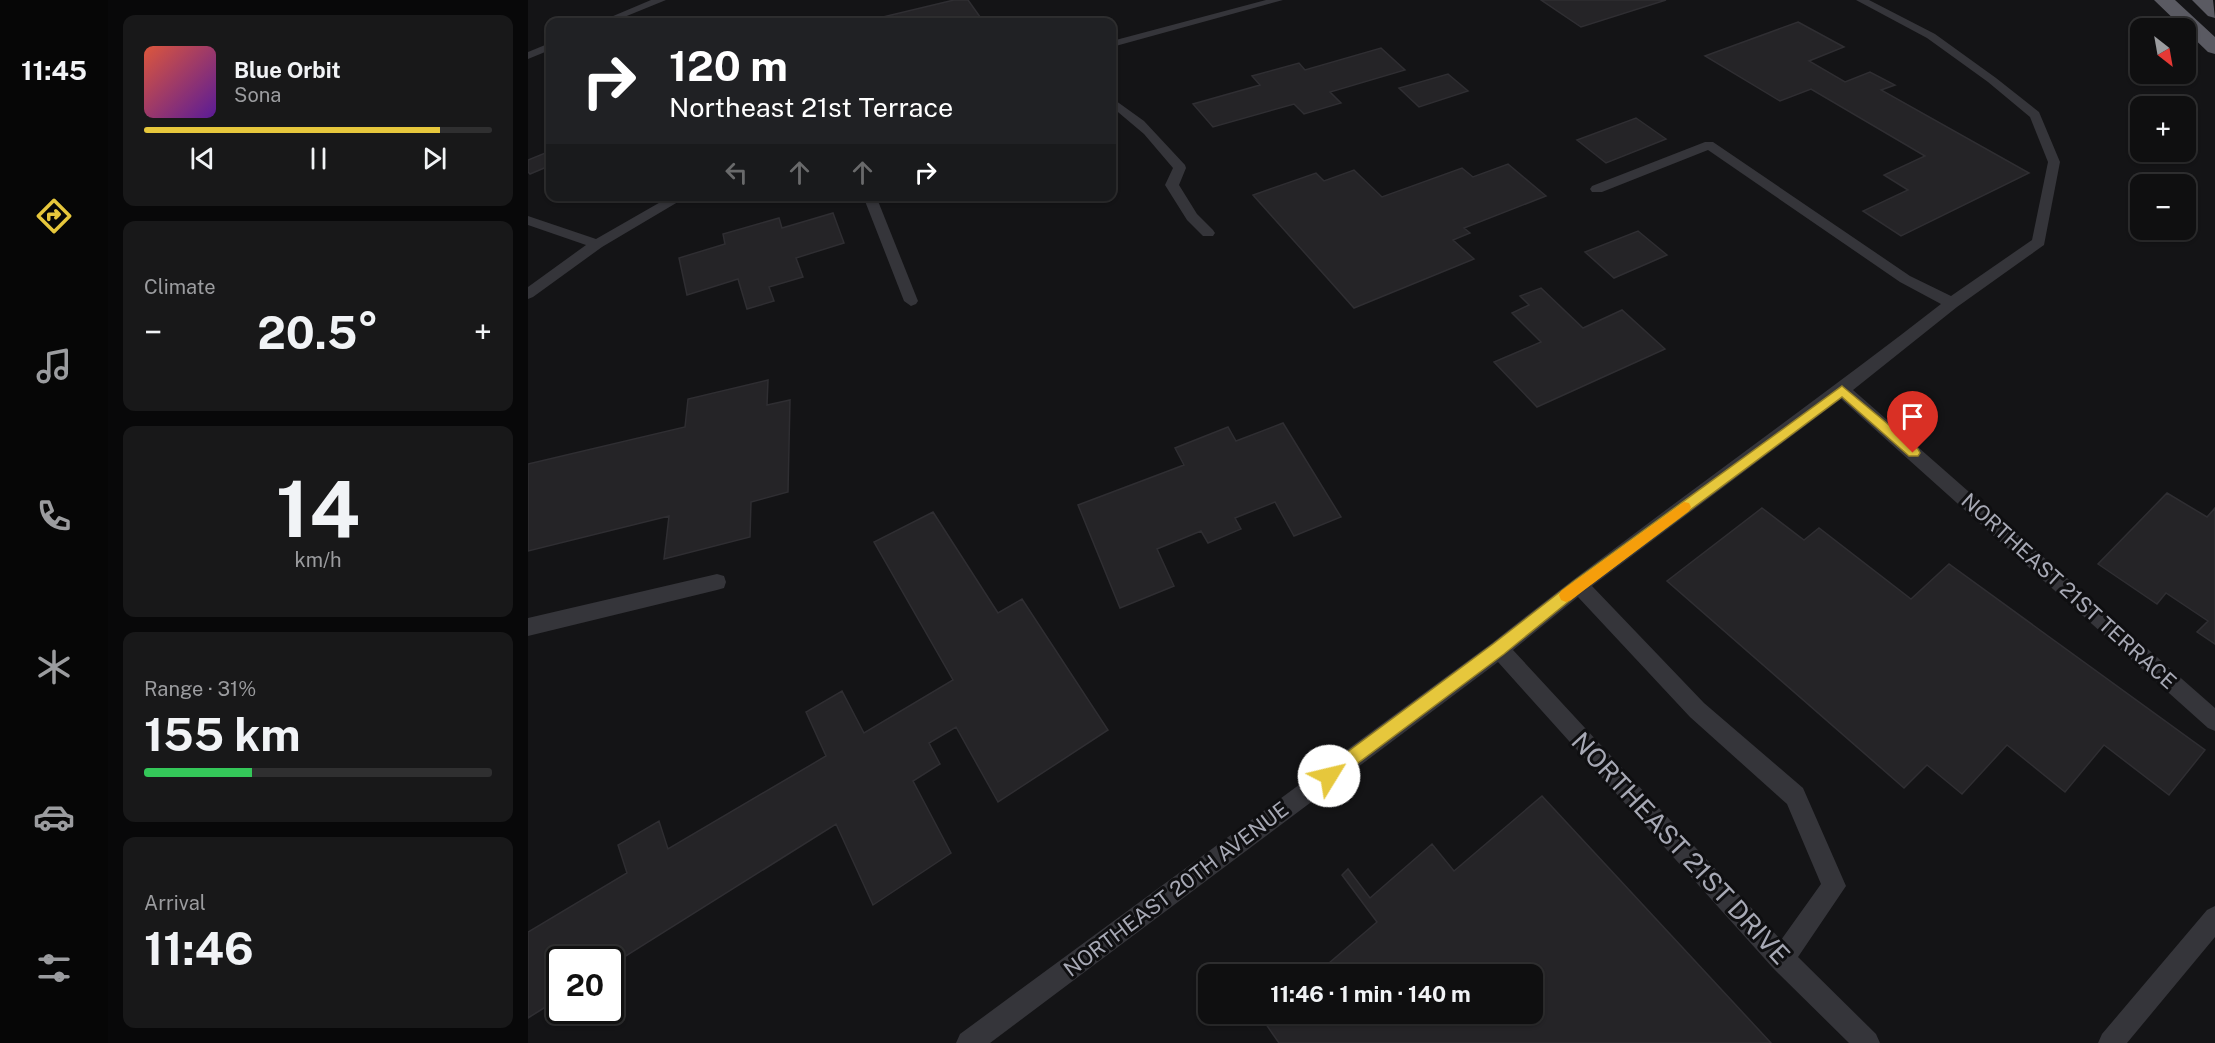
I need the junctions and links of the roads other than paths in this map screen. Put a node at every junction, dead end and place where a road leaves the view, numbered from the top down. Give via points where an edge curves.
1 (661, 0) edge
2 (1278, 0) edge
3 (1861, 0) edge
4 (2164, 0) edge
5 (2202, 0) edge
6 (2215, 12) edge
7 (614, 18) edge
8 (1116, 43) edge
9 (546, 48) edge
10 (2215, 48) edge
11 (528, 56) edge
12 (1116, 105) edge
13 (1597, 189) dead end
14 (673, 201) edge
15 (871, 201) edge
16 (528, 220) edge
17 (1208, 233) dead end
18 (597, 244) junction
19 (528, 294) edge
20 (911, 301) dead end
21 (1952, 303) junction
22 (1842, 390) junction
23 (717, 582) dead end
24 (1579, 585) junction
25 (528, 627) edge
26 (1499, 649) junction
27 (2215, 720) edge
28 (2215, 918) edge
29 (1782, 959) junction
30 (969, 1043) edge
31 (1867, 1043) edge
32 (2111, 1043) edge

1 - 7 lane
2 - 8 lane
3 - 21 lane, NORTHEAST 20TH AVENUE via 1931,36 2035,115 2054,162 2039,242
4 - 10 highway
5 - 6 highway
9 - 11 lane
12 - 17 lane via 1159,140 1180,168 1172,185 1192,217
13 - 21 lane via 1709,145 1905,279
14 - 18 lane
15 - 20 lane
16 - 18 lane
18 - 19 lane
21 - 22 lane, NORTHEAST 20TH AVENUE
22 - 24 lane, NORTHEAST 20TH AVENUE
22 - 27 lane, NORTHEAST 21ST TERRACE
23 - 25 lane
24 - 26 lane, NORTHEAST 20TH AVENUE
24 - 29 lane via 1697,710 1795,796 1834,886
26 - 29 lane, NORTHEAST 21ST DRIVE
26 - 30 lane, NORTHEAST 20TH AVENUE
28 - 32 lane
29 - 31 lane, NORTHEAST 21ST DRIVE

